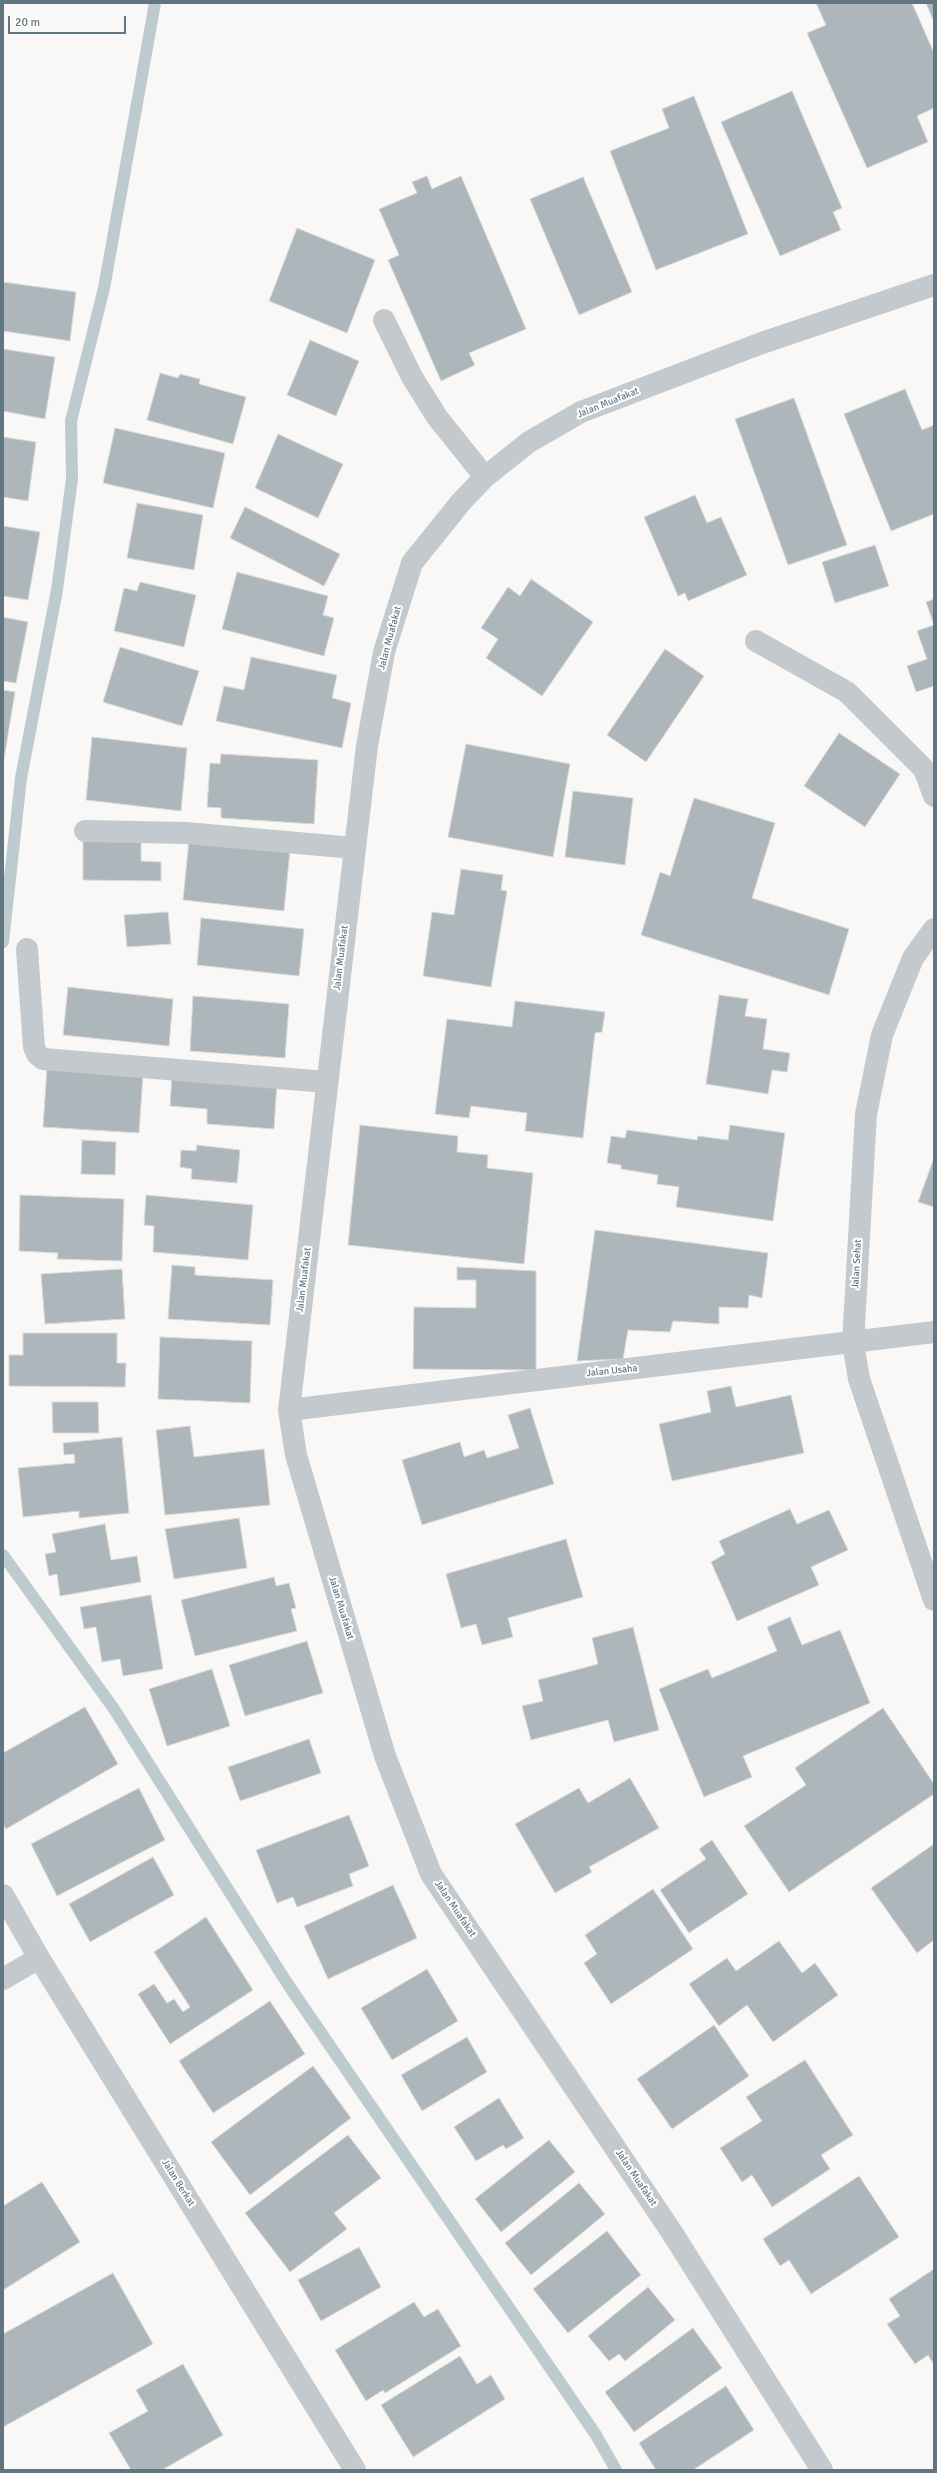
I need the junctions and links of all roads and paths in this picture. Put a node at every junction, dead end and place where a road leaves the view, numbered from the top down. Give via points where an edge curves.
1 (934, 285) edge
2 (384, 320) dead end
3 (485, 478) junction
4 (756, 641) dead end
5 (934, 796) edge
6 (85, 831) dead end
7 (354, 848) junction
8 (934, 929) edge
9 (27, 949) dead end
10 (327, 1082) junction
11 (934, 1332) edge
12 (853, 1343) junction
13 (289, 1410) junction
14 (934, 1600) edge
15 (3, 1895) edge
16 (39, 1958) junction
17 (3, 1979) edge
18 (355, 2470) edge
19 (822, 2470) edge

1 - 3 street, Jalan Muafakat via 759,344 581,412 529,442
2 - 3 street via 412,377 437,417
3 - 7 street, Jalan Muafakat via 461,502 412,563 384,652 367,746
4 - 5 street via 847,692 924,770
6 - 7 street via 186,833
7 - 10 street, Jalan Muafakat
8 - 12 street, Jalan Sehat via 913,958 882,1035 866,1114
9 - 10 street via 34,1047 43,1059
10 - 13 street, Jalan Muafakat
11 - 12 street, Jalan Usaha
12 - 13 street, Jalan Usaha
12 - 14 street, Jalan Sehat via 859,1379
13 - 19 street, Jalan Muafakat via 296,1455 385,1756 431,1874 672,2231
15 - 16 street, Jalan Berkat
16 - 17 street
16 - 18 street, Jalan Berkat

